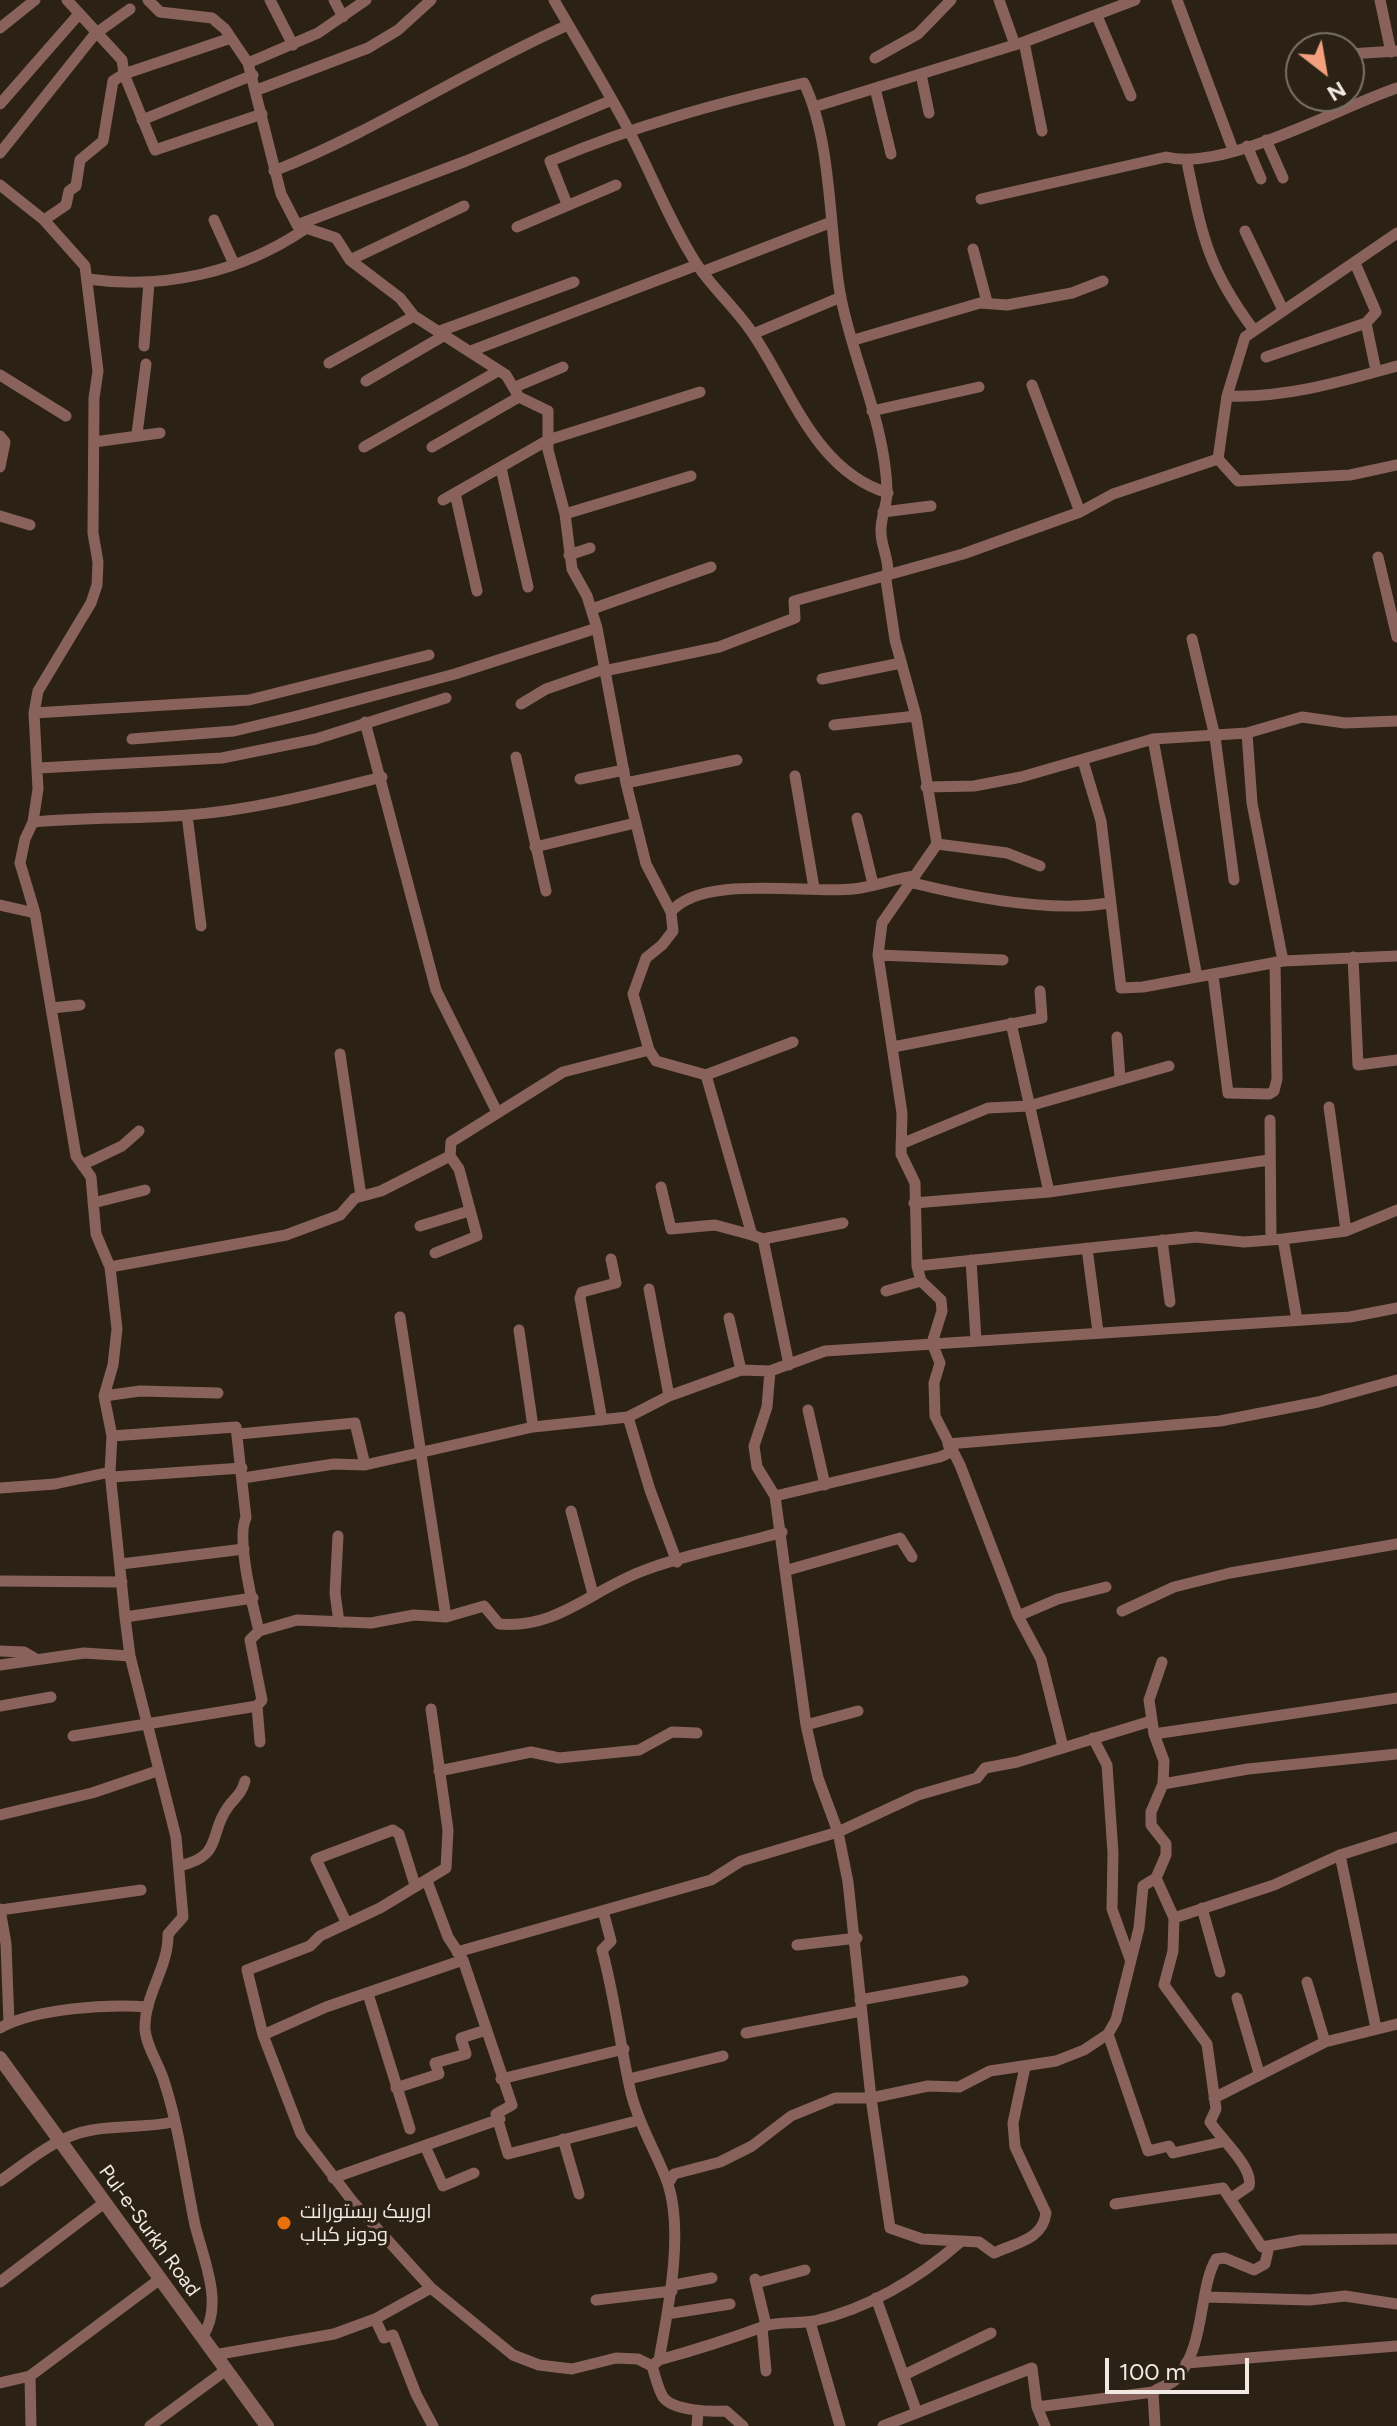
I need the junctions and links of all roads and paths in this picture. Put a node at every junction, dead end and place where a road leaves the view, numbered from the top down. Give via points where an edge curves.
1 (35, 0) edge
2 (67, 0) edge
3 (148, 0) edge
4 (194, 0) edge
5 (270, 0) edge
6 (334, 0) edge
7 (366, 0) edge
8 (431, 0) edge
9 (554, 0) edge
10 (951, 0) edge
11 (999, 0) edge
12 (1135, 0) edge
13 (1177, 0) edge
14 (1380, 0) edge
15 (130, 9) dead end
16 (79, 14) junction
17 (200, 14) junction
18 (1097, 16) junction
19 (343, 17) junction
20 (568, 25) junction
21 (0, 28) edge
22 (95, 34) junction
23 (231, 38) junction
24 (1020, 44) junction
25 (293, 45) junction
26 (1394, 52) edge
27 (1365, 53) edge
28 (875, 58) dead end
29 (248, 63) junction
30 (124, 74) junction
31 (921, 74) junction
32 (253, 75) junction
33 (875, 88) junction
34 (1397, 88) edge
35 (257, 90) junction
36 (1131, 96) dead end
37 (612, 100) junction
38 (0, 104) edge
39 (814, 107) junction
40 (929, 113) dead end
41 (262, 114) junction
42 (142, 120) junction
43 (628, 129) junction
44 (1042, 131) dead end
45 (1266, 140) junction
46 (1247, 146) junction
47 (1233, 150) junction
48 (0, 153) edge
49 (891, 154) dead end
50 (1187, 162) junction
51 (274, 171) junction
52 (1283, 178) dead end
53 (1261, 179) dead end
54 (0, 185) edge
55 (616, 185) dead end
56 (981, 199) dead end
57 (567, 204) junction
58 (464, 206) dead end
59 (44, 220) junction
60 (214, 220) dead end
61 (829, 223) junction
62 (301, 227) junction
63 (517, 227) dead end
64 (1245, 231) dead end
65 (1397, 233) edge
66 (973, 249) dead end
67 (350, 260) junction
68 (1355, 263) junction
69 (234, 264) junction
70 (700, 269) junction
71 (88, 279) junction
72 (1103, 281) dead end
73 (149, 282) junction
74 (574, 282) dead end
75 (841, 297) junction
76 (987, 302) junction
77 (1283, 310) junction
78 (414, 316) junction
79 (1366, 323) junction
80 (1253, 329) junction
81 (443, 333) junction
82 (753, 334) junction
83 (854, 340) junction
84 (144, 346) dead end
85 (471, 351) junction
86 (1266, 357) dead end
87 (329, 363) dead end
88 (146, 364) dead end
89 (1397, 366) edge
90 (563, 367) dead end
91 (498, 371) junction
92 (1376, 371) junction
93 (0, 375) edge
94 (366, 381) dead end
95 (1032, 385) dead end
96 (979, 387) dead end
97 (517, 392) junction
98 (700, 392) dead end
99 (1227, 396) junction
100 (872, 411) junction
101 (66, 416) dead end
102 (160, 433) dead end
103 (137, 434) junction
104 (0, 436) edge
105 (548, 440) junction
106 (94, 442) junction
107 (364, 447) dead end
108 (432, 447) dead end
109 (1218, 459) junction
110 (1397, 465) edge
111 (0, 467) edge
112 (501, 468) junction
113 (691, 476) dead end
114 (455, 493) junction
115 (888, 493) junction
116 (443, 500) dead end
117 (931, 506) dead end
118 (883, 512) junction
119 (1080, 512) junction
120 (565, 514) junction
121 (0, 516) edge
122 (30, 525) dead end
123 (590, 548) dead end
124 (569, 555) junction
125 (1378, 557) dead end
126 (711, 567) dead end
127 (889, 572) junction
128 (528, 587) dead end
129 (477, 591) dead end
130 (592, 609) junction
131 (597, 628) junction
132 (1397, 637) edge
133 (1192, 639) dead end
134 (429, 655) dead end
135 (901, 663) junction
136 (604, 670) junction
137 (822, 679) dead end
138 (446, 698) dead end
139 (521, 704) dead end
140 (34, 713) junction
141 (916, 716) junction
142 (1397, 721) edge
143 (365, 722) junction
144 (834, 725) dead end
145 (1247, 733) junction
146 (1215, 737) junction
147 (132, 739) dead end
148 (1153, 739) junction
149 (516, 757) dead end
150 (737, 760) dead end
151 (1083, 761) junction
152 (39, 768) junction
153 (624, 770) junction
154 (795, 776) dead end
155 (382, 777) junction
156 (580, 779) dead end
157 (626, 783) junction
158 (926, 787) junction
159 (187, 815) junction
160 (857, 818) dead end
161 (33, 822) junction
162 (635, 823) junction
163 (937, 844) junction
164 (535, 847) junction
165 (1040, 866) dead end
166 (914, 879) junction
167 (1234, 880) dead end
168 (873, 884) junction
169 (814, 888) junction
170 (546, 891) dead end
171 (1108, 903) junction
172 (0, 905) edge
173 (671, 912) junction
174 (35, 913) junction
175 (201, 926) dead end
176 (878, 955) junction
177 (1397, 956) edge
178 (1353, 957) junction
179 (1003, 960) dead end
180 (1279, 961) junction
181 (1213, 975) junction
182 (1197, 977) junction
183 (1040, 991) dead end
184 (80, 1005) dead end
185 (52, 1008) junction
186 (1011, 1023) junction
187 (1117, 1037) dead end
188 (793, 1042) dead end
189 (893, 1047) junction
190 (649, 1050) junction
191 (340, 1054) dead end
192 (1397, 1060) edge
193 (1169, 1066) dead end
194 (706, 1075) junction
195 (1120, 1078) junction
196 (1029, 1106) junction
197 (1329, 1107) dead end
198 (497, 1112) junction
199 (1270, 1120) dead end
200 (139, 1131) dead end
201 (901, 1144) junction
202 (450, 1156) junction
203 (1269, 1160) junction
204 (82, 1165) junction
205 (661, 1187) dead end
206 (145, 1190) dead end
207 (1049, 1192) junction
208 (361, 1196) junction
209 (93, 1203) junction
210 (914, 1203) junction
211 (1397, 1210) edge
212 (469, 1211) junction
213 (843, 1223) dead end
214 (420, 1226) dead end
215 (1346, 1231) junction
216 (758, 1237) junction
217 (1277, 1239) junction
218 (1162, 1240) junction
219 (1087, 1248) junction
220 (435, 1253) dead end
221 (611, 1259) dead end
222 (971, 1260) junction
223 (917, 1266) junction
224 (110, 1267) junction
225 (921, 1281) junction
226 (649, 1289) dead end
227 (886, 1291) dead end
228 (1170, 1302) dead end
229 (1397, 1308) edge
230 (400, 1317) dead end
231 (729, 1318) dead end
232 (1297, 1320) junction
233 (519, 1330) dead end
234 (1098, 1332) junction
235 (976, 1340) junction
236 (932, 1343) junction
237 (789, 1365) junction
238 (741, 1370) junction
239 (770, 1371) junction
240 (1397, 1380) edge
241 (218, 1393) dead end
242 (104, 1396) junction
243 (669, 1396) junction
244 (808, 1410) dead end
245 (628, 1417) junction
246 (602, 1420) junction
247 (533, 1427) junction
248 (239, 1434) junction
249 (112, 1436) junction
250 (948, 1444) junction
251 (420, 1450) junction
252 (365, 1465) junction
253 (242, 1473) junction
254 (111, 1475) junction
255 (825, 1485) junction
256 (0, 1488) edge
257 (775, 1496) junction
258 (571, 1511) dead end
259 (782, 1532) junction
260 (338, 1536) dead end
261 (1397, 1544) edge
262 (244, 1549) junction
263 (912, 1557) dead end
264 (677, 1562) junction
265 (121, 1564) junction
266 (788, 1570) junction
267 (0, 1581) edge
268 (122, 1582) junction
269 (1106, 1587) dead end
270 (593, 1594) junction
271 (253, 1598) junction
272 (1122, 1611) dead end
273 (1018, 1616) junction
274 (125, 1617) junction
275 (446, 1617) junction
276 (339, 1622) junction
277 (259, 1631) junction
278 (0, 1651) edge
279 (130, 1656) junction
280 (36, 1659) junction
281 (1162, 1662) dead end
282 (0, 1665) edge
283 (51, 1697) dead end
284 (1397, 1698) edge
285 (0, 1706) edge
286 (257, 1706) junction
287 (431, 1709) dead end
288 (858, 1711) dead end
289 (1151, 1721) junction
290 (148, 1725) junction
291 (806, 1725) junction
292 (697, 1733) dead end
293 (1154, 1734) junction
294 (73, 1736) dead end
295 (1093, 1738) junction
296 (260, 1742) dead end
297 (1063, 1747) junction
298 (1397, 1754) edge
299 (157, 1771) junction
300 (439, 1771) junction
301 (245, 1781) dead end
302 (1163, 1784) junction
303 (0, 1815) edge
304 (838, 1832) junction
305 (1397, 1837) edge
306 (1340, 1855) junction
307 (179, 1866) junction
308 (1156, 1878) junction
309 (421, 1883) junction
310 (141, 1890) dead end
311 (1202, 1908) junction
312 (0, 1910) edge
313 (603, 1911) junction
314 (1174, 1918) junction
315 (346, 1922) junction
316 (857, 1938) junction
317 (797, 1945) dead end
318 (460, 1956) junction
319 (1130, 1959) junction
320 (1220, 1972) dead end
321 (963, 1981) dead end
322 (1307, 1982) dead end
323 (368, 1994) junction
324 (1237, 1998) dead end
325 (860, 2006) junction
326 (148, 2007) junction
327 (1397, 2024) edge
328 (4, 2025) edge
329 (1376, 2028) junction
330 (486, 2030) junction
331 (746, 2033) dead end
332 (1108, 2034) junction
333 (263, 2035) junction
334 (1325, 2042) junction
335 (624, 2049) junction
336 (723, 2056) dead end
337 (0, 2058) edge
338 (1025, 2067) junction
339 (1259, 2073) junction
340 (501, 2079) junction
341 (629, 2079) junction
342 (396, 2088) junction
343 (871, 2098) junction
344 (1214, 2098) junction
345 (500, 2119) junction
346 (640, 2120) junction
347 (173, 2122) junction
348 (410, 2129) dead end
349 (59, 2139) junction
350 (563, 2139) junction
351 (1222, 2142) junction
352 (425, 2146) junction
353 (474, 2173) dead end
354 (333, 2178) junction
355 (0, 2181) edge
356 (668, 2184) junction
357 (579, 2194) dead end
358 (1230, 2199) junction
359 (104, 2203) junction
360 (1115, 2204) dead end
361 (1397, 2239) edge
362 (959, 2243) junction
363 (1269, 2246) junction
364 (805, 2270) dead end
365 (712, 2278) dead end
366 (160, 2279) junction
367 (0, 2282) edge
368 (431, 2288) junction
369 (673, 2288) junction
370 (1206, 2297) junction
371 (876, 2298) junction
372 (596, 2300) dead end
373 (730, 2304) dead end
374 (1397, 2304) edge
375 (667, 2314) junction
376 (375, 2319) junction
377 (810, 2322) junction
378 (764, 2326) junction
379 (991, 2333) dead end
380 (202, 2337) junction
381 (1397, 2346) edge
382 (214, 2355) junction
383 (656, 2363) junction
384 (1186, 2363) junction
385 (226, 2370) junction
386 (766, 2371) dead end
387 (904, 2375) junction
388 (30, 2376) junction
389 (0, 2383) edge
390 (1153, 2392) junction
391 (1037, 2407) junction
392 (698, 2412) junction
393 (917, 2413) junction
394 (165, 2415) junction
395 (31, 2426) edge
396 (150, 2426) edge
397 (174, 2426) edge
398 (267, 2426) edge
399 (433, 2426) edge
400 (697, 2426) edge
401 (743, 2426) edge
402 (840, 2426) edge
403 (883, 2426) edge
404 (1045, 2426) edge
405 (1155, 2426) edge

1 - 21 street
2 - 16 street
3 - 17 street via 160,12
4 - 17 street
5 - 25 street
6 - 19 street
7 - 19 street
8 - 35 street via 368,48
9 - 20 street
10 - 28 street via 918,34
11 - 24 street
12 - 18 street
13 - 47 street
14 - 26 street
15 - 22 street
16 - 22 street
16 - 38 street
17 - 23 street via 219,23
18 - 24 street
18 - 36 street
19 - 25 street
20 - 37 street
20 - 51 street
22 - 30 street via 120,56
22 - 48 street
23 - 29 street
23 - 30 street
24 - 31 street
24 - 44 street
25 - 29 street
26 - 27 street
29 - 32 street
30 - 42 street
30 - 59 street via 113,81 103,141 80,160 66,205
31 - 33 street
31 - 40 street
32 - 35 street
32 - 42 street
33 - 39 street
33 - 49 street
34 - 45 street
35 - 41 street
37 - 43 street
37 - 62 street
39 - 43 street via 804,83
39 - 61 street
41 - 42 street via 155,150
41 - 51 street
43 - 57 street via 550,161
43 - 70 street via 664,208
45 - 46 street
45 - 52 street
46 - 47 street
46 - 53 street
47 - 50 street
50 - 56 street via 1166,157
50 - 80 street via 1206,250 1227,295
51 - 62 street via 288,212
54 - 59 street
55 - 57 street
57 - 63 street
58 - 67 street
59 - 71 street via 85,266
60 - 69 street
61 - 70 street
61 - 75 street
62 - 67 street via 336,238
62 - 69 street via 273,251
64 - 77 street
65 - 68 street
66 - 76 street
67 - 78 street via 400,298
68 - 77 street
68 - 79 street via 1376,312
69 - 73 street via 199,277
70 - 82 street
70 - 85 street
71 - 73 street
71 - 106 street via 98,371
72 - 76 street via 1072,293 1007,305
73 - 84 street
74 - 81 street
75 - 82 street
75 - 83 street
76 - 83 street
77 - 80 street
78 - 81 street
78 - 87 street
79 - 86 street
79 - 92 street
80 - 99 street via 1245,337
81 - 85 street
81 - 94 street
82 - 115 street via 801,419 832,458
83 - 100 street
85 - 91 street
88 - 103 street
89 - 92 street
90 - 97 street
91 - 97 street
91 - 107 street
92 - 99 street via 1312,390
93 - 101 street
95 - 119 street
96 - 100 street
97 - 105 street via 548,411
97 - 108 street
98 - 105 street
99 - 109 street
100 - 115 street
102 - 103 street
103 - 106 street
104 - 111 street via 5,442
105 - 112 street
105 - 120 street
106 - 140 street via 97,585 38,691
109 - 110 street via 1238,481 1350,475
109 - 119 street via 1113,494
112 - 114 street
112 - 128 street
113 - 120 street
114 - 116 street
114 - 129 street
115 - 118 street
117 - 118 street
118 - 127 street
119 - 127 street via 963,554
120 - 124 street
121 - 122 street
123 - 124 street
124 - 130 street
125 - 132 street
126 - 130 street
127 - 135 street via 886,580
127 - 136 street via 794,601 795,618 728,644
130 - 131 street
131 - 136 street
131 - 147 street via 455,674 297,716 234,731
133 - 146 street
134 - 140 street via 249,700
135 - 137 street
135 - 141 street
136 - 139 street via 546,689
136 - 153 street
138 - 143 street
140 - 152 street
141 - 144 street
141 - 158 street
142 - 145 street via 1345,723 1302,717
143 - 152 street via 316,739 222,758
143 - 155 street
145 - 146 street
145 - 180 street via 1252,803
146 - 148 street
146 - 167 street
148 - 151 street
148 - 182 street
149 - 164 street
150 - 157 street
151 - 158 street via 974,786
151 - 171 street via 1101,821
152 - 161 street
153 - 156 street
153 - 157 street
154 - 169 street
155 - 159 street via 272,804
155 - 198 street via 436,990
157 - 162 street
158 - 163 street
159 - 161 street
159 - 175 street
160 - 168 street
161 - 174 street via 20,863
162 - 164 street
162 - 173 street via 646,864
163 - 165 street via 1007,853
163 - 166 street
164 - 170 street
166 - 168 street
166 - 171 street via 960,895 1068,909
166 - 176 street via 882,923
168 - 169 street
169 - 173 street via 724,890 694,897
171 - 182 street via 1121,988
172 - 174 street
173 - 190 street via 673,931 646,958 633,994
174 - 185 street
176 - 179 street
176 - 189 street
177 - 178 street
178 - 180 street
178 - 192 street via 1358,1065
180 - 181 street
180 - 181 street via 1277,1079 1269,1094 1228,1093
181 - 182 street
183 - 186 street via 1042,1018
184 - 185 street
185 - 204 street via 76,1156
186 - 189 street
186 - 196 street
187 - 195 street
188 - 194 street
189 - 201 street
190 - 194 street via 656,1061
190 - 198 street via 563,1072
191 - 208 street
193 - 195 street
194 - 216 street
195 - 196 street
196 - 201 street via 988,1108
196 - 207 street
197 - 215 street
198 - 202 street via 451,1142
199 - 203 street
200 - 204 street via 122,1146
201 - 210 street via 915,1183
202 - 208 street
202 - 212 street via 459,1169
203 - 207 street
203 - 217 street
204 - 209 street via 91,1177
205 - 216 street via 671,1229 715,1225
206 - 209 street
207 - 210 street
208 - 224 street via 340,1215 286,1235
209 - 224 street via 96,1234
210 - 223 street
211 - 215 street
212 - 214 street
212 - 220 street via 477,1239
213 - 216 street
215 - 217 street
216 - 237 street
217 - 218 street
217 - 232 street
218 - 219 street
218 - 228 street
219 - 222 street
219 - 234 street
221 - 246 street via 616,1283 582,1292 580,1298
222 - 223 street
222 - 235 street
223 - 225 street
224 - 242 street via 117,1329
225 - 227 street
225 - 236 street via 941,1300
226 - 243 street
229 - 232 street
230 - 251 street
231 - 238 street
232 - 234 street
233 - 247 street
234 - 235 street
235 - 236 street
236 - 237 street via 825,1351
236 - 250 street via 940,1363 934,1383 935,1416
237 - 239 street
238 - 239 street
238 - 243 street
239 - 257 street via 767,1407 754,1446 757,1467
240 - 250 street via 1220,1421
241 - 242 street via 140,1391
242 - 249 street
243 - 245 street
244 - 255 street
245 - 246 street
245 - 264 street
246 - 247 street
247 - 251 street
248 - 249 street via 236,1427
248 - 252 street via 355,1423
248 - 253 street
249 - 254 street
250 - 255 street via 951,1452 940,1457
250 - 273 street
251 - 252 street
251 - 275 street
252 - 253 street
253 - 254 street
253 - 262 street
254 - 256 street
254 - 265 street
255 - 257 street
257 - 259 street
258 - 270 street
259 - 264 street
259 - 266 street
260 - 276 street
261 - 272 street via 1230,1573 1174,1587
262 - 265 street
262 - 271 street
263 - 266 street via 900,1538
264 - 270 street via 642,1571
265 - 268 street
266 - 291 street
267 - 268 street
268 - 274 street
269 - 273 street
270 - 275 street via 544,1622 526,1626 499,1624 484,1606
271 - 274 street
271 - 277 street
273 - 297 street via 1041,1659
274 - 279 street
275 - 276 street
276 - 277 street via 297,1620
277 - 286 street via 250,1640 261,1688
278 - 280 street via 24,1652
279 - 280 street via 84,1653
279 - 290 street
280 - 282 street
281 - 289 street via 1149,1700
283 - 285 street
284 - 293 street
286 - 290 street
286 - 296 street
287 - 300 street
288 - 291 street
289 - 293 street
289 - 295 street
290 - 294 street
290 - 299 street
291 - 304 street
292 - 300 street via 672,1732 639,1750 559,1758 531,1752
293 - 302 street via 1164,1761
295 - 297 street
295 - 319 street via 1107,1765 1112,1909
297 - 304 street via 985,1768 977,1778 918,1795
298 - 302 street via 1248,1769
299 - 303 street
299 - 307 street
300 - 309 street via 448,1830 446,1868
301 - 307 street via 215,1842 193,1863
302 - 308 street via 1151,1812 1151,1825 1166,1844
304 - 313 street via 741,1861 711,1880
304 - 316 street
305 - 306 street
306 - 311 street via 1274,1885
306 - 329 street
307 - 326 street via 183,1917 168,1934 168,1950
308 - 314 street
308 - 319 street via 1143,1886
309 - 315 street
309 - 315 street via 393,1830 316,1859
309 - 318 street
310 - 312 street
311 - 314 street
311 - 320 street
312 - 328 street via 6,1944
313 - 318 street via 527,1929
313 - 335 street via 611,1942 602,1950
314 - 344 street via 1164,1985 1207,2044
315 - 333 street via 310,1946 247,1970
316 - 317 street
316 - 325 street
318 - 323 street
318 - 330 street
319 - 332 street via 1124,1995
321 - 325 street
322 - 334 street
323 - 333 street
323 - 342 street
324 - 339 street
325 - 331 street
325 - 343 street
326 - 328 street via 111,2005
326 - 347 street via 145,2030
327 - 329 street
329 - 334 street
330 - 340 street
330 - 342 street via 461,2038 466,2054 435,2063 439,2074
332 - 338 street via 1084,2050
332 - 351 street via 1148,2151 1169,2146 1173,2153
333 - 354 street via 301,2134
334 - 339 street
335 - 340 street
335 - 341 street
336 - 341 street
337 - 349 street, Pul-e-Surkh Road
338 - 343 street via 990,2071 959,2087 928,2086
338 - 362 street via 1013,2123 1015,2147 1046,2213 1045,2225 1037,2234 994,2253 979,2242
339 - 344 street
340 - 345 street via 512,2105 496,2114
341 - 346 street
342 - 348 street
343 - 356 street via 835,2098 791,2116 752,2146 720,2162 674,2174
343 - 362 street via 890,2228
344 - 351 street via 1210,2122
345 - 350 street via 508,2154
345 - 352 street
346 - 350 street
346 - 356 street
347 - 349 street
347 - 380 street via 211,2276 209,2328
349 - 355 street
349 - 359 street, Pul-e-Surkh Road
350 - 357 street
351 - 358 street via 1251,2179
352 - 353 street via 443,2186
352 - 354 street
354 - 368 street
356 - 369 street
358 - 360 street via 1223,2188
358 - 363 street via 1262,2247
359 - 366 street, Pul-e-Surkh Road
359 - 367 street
361 - 363 street via 1301,2240
362 - 371 street via 938,2262
363 - 370 street via 1265,2264 1254,2270 1216,2259
364 - 378 street via 755,2280
365 - 369 street
366 - 380 street, Pul-e-Surkh Road
366 - 388 street
368 - 376 street
368 - 383 street via 513,2355 539,2365 572,2369 616,2358
369 - 372 street
369 - 375 street
370 - 374 street via 1345,2296
370 - 384 street
371 - 377 street
371 - 387 street
373 - 375 street
375 - 383 street
376 - 382 street via 311,2340
376 - 399 street via 384,2338 393,2335
377 - 378 street
377 - 402 street
378 - 383 street
378 - 386 street
379 - 387 street
380 - 382 street, Pul-e-Surkh Road
381 - 384 street
382 - 385 street, Pul-e-Surkh Road
383 - 392 street via 663,2397
384 - 390 street via 1174,2382
385 - 394 street
385 - 398 street, Pul-e-Surkh Road
387 - 393 street
388 - 389 street
388 - 395 street
390 - 391 street
390 - 405 street
391 - 393 street via 1032,2368
391 - 404 street
392 - 400 street
392 - 401 street via 726,2411
393 - 403 street
394 - 396 street
394 - 397 street

